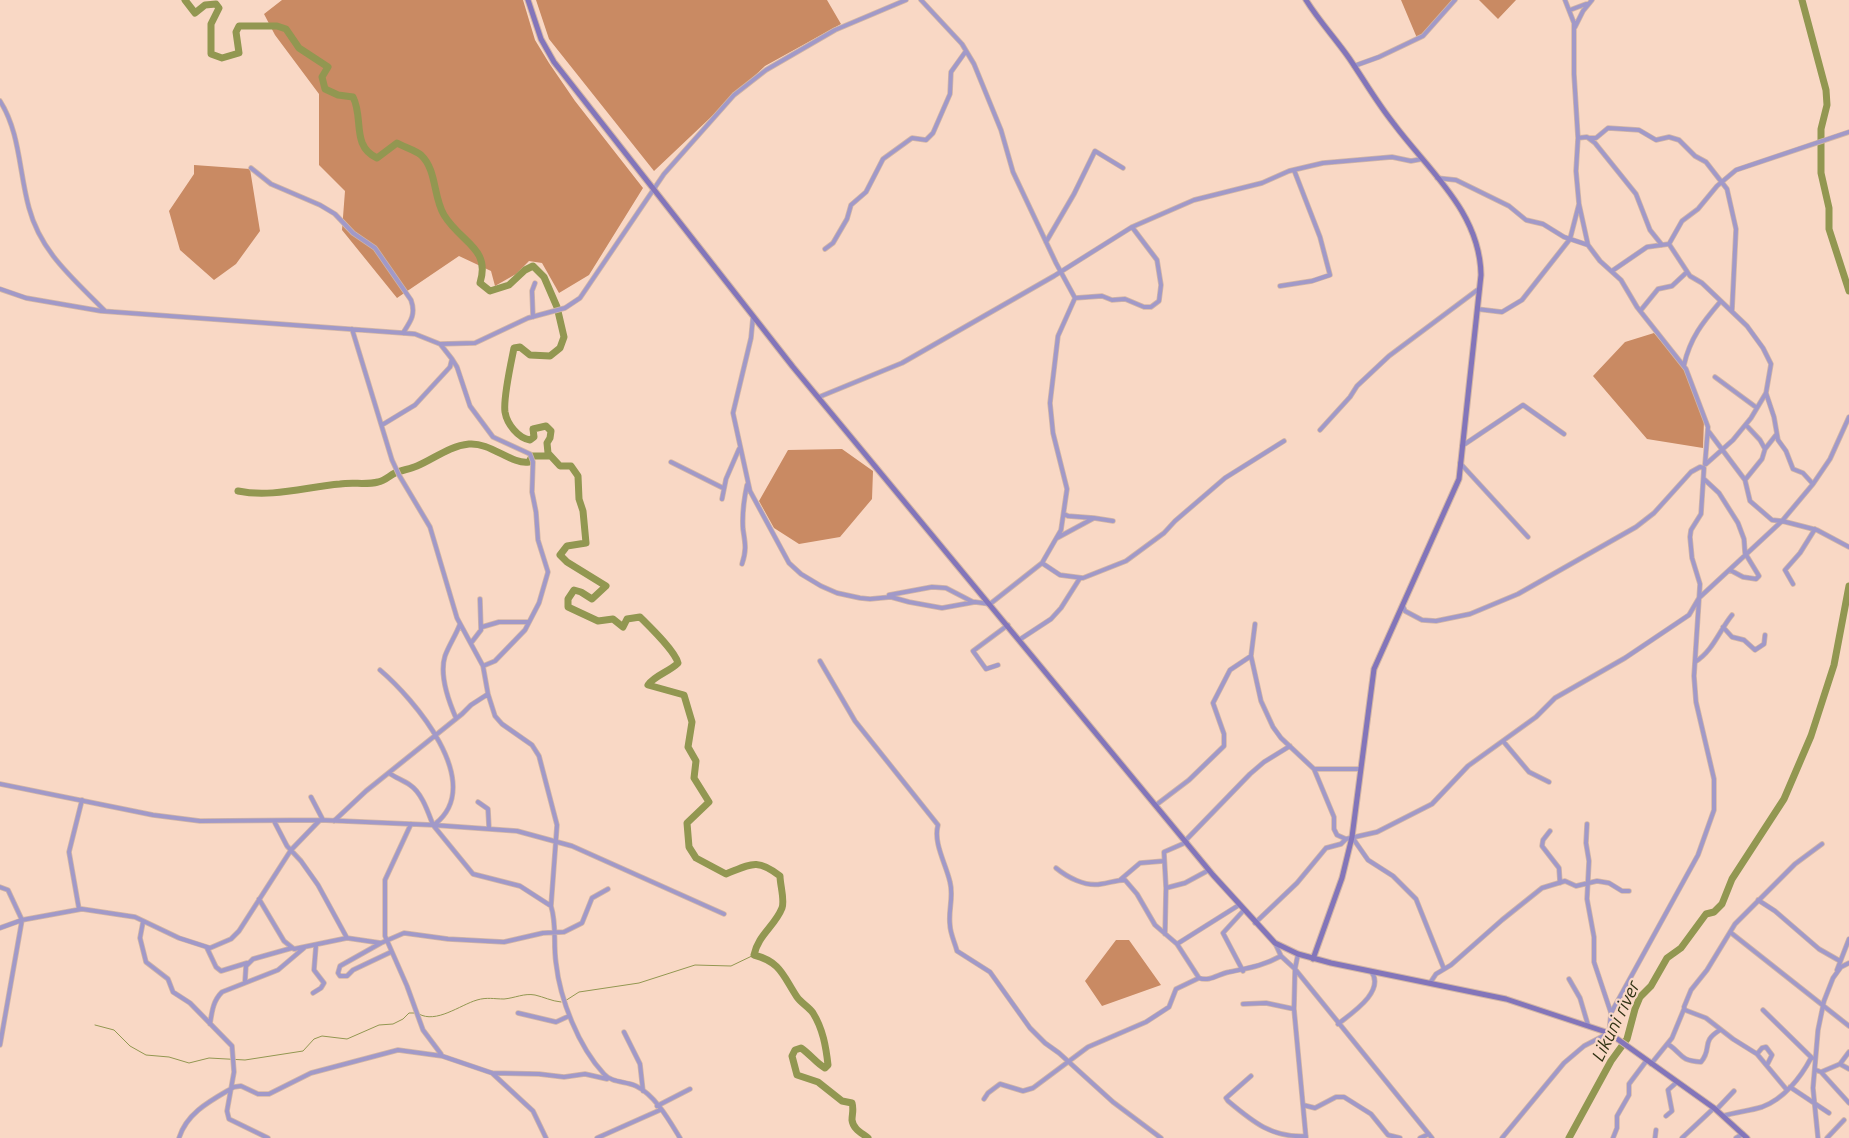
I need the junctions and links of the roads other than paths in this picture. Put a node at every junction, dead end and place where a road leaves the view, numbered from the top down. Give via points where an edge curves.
1 (528, 0) edge
2 (906, 0) edge
3 (921, 0) edge
4 (1306, 0) edge
5 (1455, 0) edge
6 (1565, 0) edge
7 (1590, 2) edge
8 (1570, 10) junction
9 (1574, 29) junction
10 (966, 51) junction
11 (1354, 66) junction
12 (0, 101) edge
13 (1849, 132) edge
14 (1578, 138) junction
15 (1590, 138) junction
16 (1422, 159) junction
17 (251, 168) dead end
18 (1123, 168) dead end
19 (1294, 170) junction
20 (1437, 178) junction
21 (1722, 181) junction
22 (653, 190) junction
23 (1579, 204) junction
24 (1132, 227) junction
25 (1570, 239) junction
26 (1046, 242) junction
27 (1588, 244) junction
28 (1669, 244) junction
29 (1662, 246) junction
30 (825, 249) dead end
31 (1061, 271) junction
32 (1612, 271) junction
33 (1687, 272) junction
34 (535, 284) dead end
35 (1280, 286) dead end
36 (1480, 288) junction
37 (0, 289) edge
38 (1075, 298) junction
39 (1720, 302) junction
40 (1477, 309) junction
41 (1641, 310) junction
42 (105, 311) junction
43 (1732, 311) junction
44 (533, 317) junction
45 (753, 317) junction
46 (352, 329) junction
47 (403, 333) junction
48 (440, 344) junction
49 (452, 359) junction
50 (1684, 364) junction
51 (1715, 377) dead end
52 (1766, 393) junction
53 (819, 397) junction
54 (1758, 408) junction
55 (1849, 418) edge
56 (1746, 425) junction
57 (382, 426) junction
58 (1320, 430) dead end
59 (1709, 432) junction
60 (1564, 434) dead end
61 (1776, 434) junction
62 (1284, 441) dead end
63 (1462, 446) junction
64 (739, 448) junction
65 (1765, 449) junction
66 (1722, 450) junction
67 (671, 462) dead end
68 (1460, 463) junction
69 (1704, 466) junction
70 (1704, 479) junction
71 (1745, 480) junction
72 (747, 483) junction
73 (1813, 484) junction
74 (723, 488) junction
75 (722, 499) dead end
76 (1064, 514) junction
77 (1094, 518) junction
78 (1113, 521) dead end
79 (1782, 521) junction
80 (1814, 528) junction
81 (1528, 537) dead end
82 (1058, 538) junction
83 (1849, 547) edge
84 (1745, 553) junction
85 (1042, 563) junction
86 (742, 564) dead end
87 (1730, 570) junction
88 (1080, 578) junction
89 (1793, 584) dead end
90 (884, 596) junction
91 (1699, 598) junction
92 (480, 600) dead end
93 (975, 602) junction
94 (1402, 603) junction
95 (990, 604) junction
96 (1732, 615) dead end
97 (528, 622) junction
98 (460, 624) junction
99 (1255, 624) dead end
100 (1008, 625) junction
101 (482, 627) junction
102 (1723, 627) junction
103 (1765, 635) dead end
104 (1019, 640) junction
105 (471, 643) junction
106 (1252, 656) junction
107 (820, 661) dead end
108 (1695, 662) junction
109 (998, 665) dead end
110 (483, 666) junction
111 (380, 670) dead end
112 (488, 694) junction
113 (456, 718) junction
114 (435, 735) junction
115 (1503, 741) junction
116 (1290, 746) junction
117 (1314, 769) junction
118 (1359, 769) junction
119 (389, 773) junction
120 (1549, 782) dead end
121 (0, 784) edge
122 (311, 797) dead end
123 (82, 800) junction
124 (478, 802) dead end
125 (1156, 805) junction
126 (321, 820) junction
127 (274, 821) junction
128 (334, 821) junction
129 (411, 824) junction
130 (1587, 824) dead end
131 (434, 825) junction
132 (489, 828) junction
133 (1550, 831) dead end
134 (1352, 837) junction
135 (1346, 839) junction
136 (556, 841) junction
137 (1186, 842) junction
138 (1822, 844) dead end
139 (290, 850) junction
140 (1164, 861) junction
141 (1056, 868) dead end
142 (1209, 870) junction
143 (1120, 880) junction
144 (1560, 883) junction
145 (1588, 885) junction
146 (0, 887) edge
147 (1166, 888) junction
148 (608, 889) dead end
149 (1629, 891) dead end
150 (260, 899) junction
151 (1758, 900) junction
152 (1239, 905) junction
153 (551, 906) junction
154 (79, 909) junction
155 (1244, 910) junction
156 (724, 914) dead end
157 (22, 920) junction
158 (143, 922) junction
159 (1255, 923) junction
160 (0, 928) edge
161 (1730, 932) junction
162 (556, 933) junction
163 (1165, 934) junction
164 (347, 938) junction
165 (1849, 939) edge
166 (386, 941) junction
167 (1275, 943) junction
168 (316, 944) junction
169 (381, 944) junction
170 (1177, 944) junction
171 (306, 947) junction
172 (207, 948) junction
173 (292, 948) junction
174 (391, 952) junction
175 (1298, 954) junction
176 (1281, 956) junction
177 (1313, 959) junction
178 (1840, 961) junction
179 (247, 963) junction
180 (1849, 963) edge
181 (1295, 969) junction
182 (1444, 969) junction
183 (1243, 971) junction
184 (1371, 971) junction
185 (1837, 972) junction
186 (1199, 978) junction
187 (1569, 979) dead end
188 (246, 981) junction
189 (1430, 983) junction
190 (314, 993) dead end
191 (1243, 1004) dead end
192 (1823, 1005) junction
193 (1294, 1009) junction
194 (1684, 1009) junction
195 (1763, 1010) dead end
196 (1612, 1013) junction
197 (518, 1014) dead end
198 (569, 1016) junction
199 (210, 1024) junction
200 (1338, 1024) junction
201 (1588, 1025) junction
202 (1849, 1026) edge
203 (1720, 1030) junction
204 (624, 1032) dead end
205 (1608, 1033) junction
206 (1668, 1044) junction
207 (0, 1045) edge
208 (1849, 1052) edge
209 (1757, 1054) junction
210 (442, 1056) junction
211 (1813, 1059) junction
212 (1069, 1061) junction
213 (1649, 1062) junction
214 (1840, 1064) junction
215 (1767, 1065) junction
216 (1849, 1069) edge
217 (1816, 1070) junction
218 (1821, 1072) junction
219 (492, 1073) junction
220 (1251, 1076) dead end
221 (612, 1080) junction
222 (1676, 1082) junction
223 (690, 1088) dead end
224 (231, 1089) junction
225 (1789, 1089) junction
226 (644, 1091) junction
227 (1734, 1091) dead end
228 (984, 1099) dead end
229 (1849, 1103) edge
230 (1303, 1105) junction
231 (1815, 1105) junction
232 (657, 1106) junction
233 (1715, 1109) junction
234 (660, 1110) junction
235 (1829, 1113) dead end
236 (1666, 1116) dead end
237 (1723, 1116) junction
238 (1844, 1120) dead end
239 (1656, 1130) dead end
240 (1153, 1132) junction
241 (1430, 1136) edge
242 (1745, 1136) edge
243 (1306, 1137) edge
244 (1394, 1137) edge
245 (179, 1138) edge
246 (268, 1138) edge
247 (546, 1138) edge
248 (597, 1138) edge
249 (680, 1138) edge
250 (1150, 1138) edge
251 (1162, 1138) edge
252 (1400, 1138) edge
253 (1420, 1138) edge
254 (1502, 1138) edge
255 (1613, 1138) edge
256 (1655, 1138) edge
257 (1682, 1138) edge
258 (1736, 1138) edge
259 (1818, 1138) edge
260 (1826, 1138) edge

1 - 22 street via 541,39 554,62
2 - 22 street via 835,30 753,79 715,115
3 - 10 street
4 - 11 street
5 - 11 street via 1423,36
6 - 8 street
7 - 8 street
7 - 9 street
8 - 9 street
9 - 14 street
10 - 26 street via 1002,130 1014,172
10 - 30 street via 951,72 950,94 934,133 926,140 912,138 884,159 866,192 851,205 833,243
11 - 16 street via 1369,92
12 - 42 street via 11,123 30,210 44,245 59,265
13 - 21 street via 1742,168
14 - 15 street
14 - 23 street
15 - 21 street via 1596,138 1608,128 1639,130 1656,140 1673,138 1706,162
15 - 29 street via 1636,194 1650,230
16 - 19 street via 1342,160
16 - 20 street
17 - 47 street via 271,184 335,214 353,233 375,248 412,300 413,318
18 - 26 street via 1095,151
19 - 24 street via 1262,183 1208,195
19 - 35 street via 1320,237 1330,275
20 - 25 street via 1456,180 1509,206 1526,220 1547,226
20 - 36 street via 1467,217 1472,229 1481,264
21 - 28 street via 1698,209 1682,221
21 - 43 street via 1732,204 1736,229
22 - 44 street via 585,294 565,308
22 - 45 street
23 - 25 street
23 - 27 street
24 - 31 street
24 - 38 street via 1157,260 1161,285 1159,301 1151,307 1144,307 1125,299 1112,300 1102,296
25 - 27 street
25 - 40 street via 1519,302 1502,312
26 - 31 street
27 - 32 street
28 - 29 street
28 - 33 street
29 - 32 street via 1648,247
31 - 38 street
31 - 53 street via 902,362
32 - 41 street via 1628,288
33 - 39 street
33 - 41 street via 1672,286 1658,289
34 - 44 street via 532,291
36 - 40 street
36 - 58 street via 1382,362 1356,386
37 - 42 street via 39,300
38 - 76 street via 1058,336 1050,403 1053,433 1067,489
39 - 43 street
39 - 50 street via 1700,325 1687,348
40 - 63 street
41 - 50 street
42 - 46 street
43 - 52 street via 1747,326 1769,359 1771,369
44 - 48 street via 475,343
45 - 53 street
45 - 64 street via 733,413
46 - 47 street
46 - 57 street
47 - 48 street
48 - 49 street
49 - 57 street via 450,367 420,401
49 - 97 street via 470,406 494,437 530,454 533,462 532,492 538,540 548,572 539,603
50 - 59 street
51 - 54 street
52 - 54 street
52 - 61 street
53 - 95 street
54 - 56 street
55 - 73 street
56 - 65 street
56 - 66 street
57 - 98 street via 398,473 430,526
59 - 66 street
59 - 69 street
60 - 63 street via 1521,405
61 - 65 street
61 - 73 street via 1793,469 1803,473
62 - 88 street via 1225,478 1164,534 1126,561
63 - 68 street
64 - 72 street
64 - 74 street
65 - 71 street via 1762,459
66 - 69 street
66 - 71 street
67 - 74 street
68 - 81 street
68 - 94 street via 1455,489
69 - 70 street
69 - 94 street via 1691,472 1654,513 1636,527 1509,598 1470,614 1436,621 1415,617 1404,611
70 - 84 street via 1719,493 1738,522
70 - 91 street via 1700,518 1691,530 1690,538 1700,584
71 - 79 street via 1750,501 1772,520
72 - 86 street via 743,511 743,530 747,541
72 - 90 street via 789,563 797,572 837,593 870,600
73 - 79 street
74 - 75 street
76 - 77 street
76 - 82 street
77 - 78 street
77 - 82 street
79 - 80 street
79 - 84 street
80 - 83 street
80 - 89 street via 1800,553 1785,570
82 - 85 street
84 - 87 street
84 - 87 street via 1758,571 1758,578 1743,577
85 - 88 street via 1060,575
85 - 95 street
87 - 91 street
88 - 104 street via 1051,619
90 - 93 street via 942,608
90 - 93 street via 932,587 946,588
91 - 108 street
91 - 115 street via 1689,615 1625,658 1555,698 1542,712
92 - 101 street
93 - 95 street
94 - 118 street via 1374,669
95 - 100 street
96 - 102 street
97 - 101 street via 499,622
97 - 110 street via 520,637 495,661
98 - 105 street
98 - 113 street via 445,657 443,670 450,706
99 - 106 street
100 - 104 street
100 - 109 street via 973,651 986,669
101 - 105 street
102 - 103 street via 1732,637 1744,640 1755,650 1764,644
102 - 108 street via 1711,649
104 - 125 street
105 - 110 street
106 - 116 street via 1261,701 1273,727
106 - 125 street via 1230,670 1213,703 1224,734 1224,746 1189,780
107 - 212 street via 855,721 938,825 936,833 941,860 953,899 950,925 957,952 990,972 1030,1028
108 - 196 street via 1696,702 1714,779 1714,810 1698,854
110 - 112 street
111 - 114 street via 399,686
112 - 113 street
112 - 136 street via 498,720 532,745 539,756 556,819
113 - 114 street
114 - 119 street
114 - 131 street via 448,762 453,787 447,811
115 - 120 street via 1528,772
115 - 134 street via 1468,766 1432,804 1377,832
116 - 117 street
116 - 137 street via 1250,774
117 - 118 street
117 - 135 street via 1334,817 1334,829 1337,835
118 - 134 street
119 - 128 street
119 - 131 street via 419,794
121 - 123 street
122 - 126 street
123 - 127 street via 190,820
123 - 154 street via 69,852
124 - 132 street via 488,809
125 - 137 street
126 - 127 street
126 - 128 street
126 - 139 street
127 - 139 street
128 - 129 street
129 - 131 street
129 - 166 street via 385,880
130 - 145 street
131 - 132 street
131 - 153 street via 470,871 520,886
132 - 136 street
133 - 144 street via 1542,846 1559,868
134 - 135 street
134 - 177 street via 1342,878
134 - 182 street via 1368,860 1393,876 1416,900
135 - 159 street via 1341,844 1326,848 1297,883
136 - 153 street
136 - 156 street
137 - 140 street via 1167,850
137 - 142 street
138 - 151 street via 1795,864
139 - 150 street
139 - 164 street via 318,886
140 - 143 street via 1140,863
140 - 147 street
141 - 143 street via 1068,877 1090,884
142 - 147 street via 1186,883
142 - 152 street
143 - 163 street via 1132,886 1154,926
144 - 145 street
144 - 182 street via 1542,888
145 - 149 street via 1603,881 1622,891
145 - 196 street via 1594,962
146 - 157 street via 8,890
147 - 163 street
148 - 162 street via 592,898 585,920 580,925
150 - 172 street via 235,935
150 - 173 street via 284,941
151 - 161 street
151 - 178 street via 1819,949
152 - 155 street
152 - 170 street
153 - 162 street
154 - 157 street
154 - 158 street via 133,916
155 - 159 street
155 - 183 street via 1223,933
157 - 160 street
157 - 207 street
158 - 172 street
158 - 199 street via 140,938 146,962 168,979 176,994 190,1003
159 - 167 street
161 - 192 street
161 - 194 street via 1692,990
162 - 166 street via 504,942 404,933
162 - 198 street via 555,962 561,996
163 - 170 street
164 - 168 street
164 - 169 street
165 - 178 street
166 - 169 street
166 - 174 street
167 - 175 street
167 - 176 street
168 - 171 street
168 - 190 street via 314,970 324,983
169 - 174 street via 340,966 338,973 346,976
170 - 186 street
171 - 173 street
171 - 188 street via 278,970 257,980
172 - 179 street via 220,971
173 - 179 street
174 - 210 street via 423,1030
175 - 177 street
175 - 181 street
176 - 181 street
176 - 183 street
177 - 184 street
178 - 185 street
179 - 188 street
180 - 185 street
181 - 193 street
181 - 200 street
182 - 189 street
183 - 186 street via 1211,979
184 - 189 street
184 - 200 street via 1376,986 1368,998
185 - 192 street
186 - 212 street via 1176,989 1169,1007 1146,1022 1088,1047
187 - 201 street via 1580,998
188 - 199 street via 216,998
189 - 201 street via 1506,999
191 - 193 street via 1252,1002
192 - 202 street
192 - 211 street
193 - 230 street
194 - 203 street via 1706,1018
194 - 206 street
195 - 211 street
196 - 205 street
197 - 198 street via 556,1022
198 - 221 street via 602,1071
199 - 224 street via 226,1038 232,1049 234,1072
200 - 241 street
201 - 205 street
203 - 206 street via 1707,1042 1707,1053 1701,1062 1678,1055
203 - 209 street
204 - 226 street via 640,1064
205 - 213 street
205 - 254 street via 1584,1046 1564,1063
206 - 213 street
208 - 214 street
209 - 215 street
209 - 215 street via 1766,1047 1772,1055
210 - 219 street
210 - 224 street via 391,1050 354,1064 311,1073 268,1094 258,1094 241,1086
211 - 217 street
211 - 225 street
212 - 228 street via 1044,1082 1026,1091 1000,1084
212 - 240 street via 1113,1102
213 - 222 street
213 - 255 street via 1630,1084 1629,1095 1617,1116
214 - 216 street
214 - 218 street
215 - 225 street
217 - 218 street
217 - 231 street
218 - 229 street
219 - 221 street via 564,1077 585,1074
219 - 247 street via 533,1111
220 - 243 street via 1226,1098 1228,1101 1266,1129 1288,1136
221 - 226 street
222 - 233 street
222 - 236 street via 1668,1090 1672,1111
223 - 232 street
224 - 245 street via 195,1112 182,1128
224 - 246 street via 227,1111 229,1119
225 - 231 street
225 - 237 street via 1762,1107
226 - 232 street
227 - 233 street
230 - 243 street
230 - 244 street via 1315,1108 1336,1097 1344,1097 1371,1114 1384,1133
231 - 235 street
231 - 259 street
232 - 234 street
233 - 237 street
233 - 257 street
234 - 248 street
234 - 249 street
237 - 242 street
238 - 260 street
239 - 256 street
240 - 250 street
240 - 251 street
241 - 253 street
242 - 258 street
244 - 252 street

